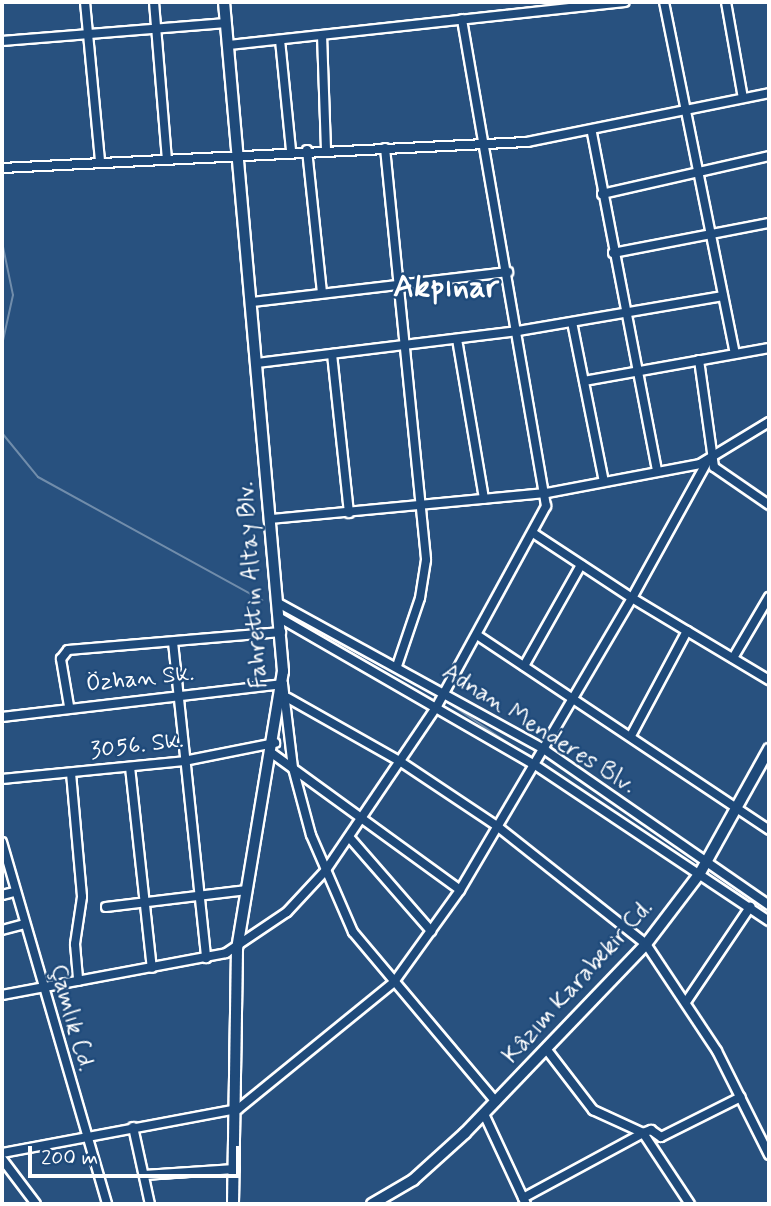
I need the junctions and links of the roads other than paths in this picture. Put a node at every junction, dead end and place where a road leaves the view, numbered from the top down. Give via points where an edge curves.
1 (85, 2) edge
2 (154, 2) edge
3 (225, 2) edge
4 (625, 2) edge
5 (664, 2) edge
6 (726, 2) edge
7 (462, 19) junction
8 (226, 23) junction
9 (156, 30) junction
10 (322, 35) junction
11 (87, 36) junction
12 (280, 40) junction
13 (2, 41) edge
14 (229, 45) junction
15 (769, 93) edge
16 (743, 98) junction
17 (685, 112) junction
18 (592, 133) junction
19 (484, 146) junction
20 (385, 148) junction
21 (326, 149) junction
22 (291, 150) junction
23 (307, 150) junction
24 (237, 153) junction
25 (769, 156) edge
26 (167, 159) junction
27 (100, 162) junction
28 (2, 167) edge
29 (696, 170) junction
30 (602, 194) junction
31 (769, 223) edge
32 (710, 234) junction
33 (614, 253) junction
34 (508, 272) junction
35 (397, 285) junction
36 (322, 293) junction
37 (723, 296) junction
38 (252, 302) junction
39 (625, 313) junction
40 (572, 321) junction
41 (518, 331) junction
42 (457, 338) junction
43 (403, 346) junction
44 (769, 348) edge
45 (332, 354) junction
46 (735, 354) junction
47 (699, 360) junction
48 (257, 362) junction
49 (637, 372) junction
50 (584, 381) junction
51 (769, 422) edge
52 (710, 462) junction
53 (657, 471) junction
54 (604, 482) junction
55 (547, 493) junction
56 (484, 499) junction
57 (769, 505) edge
58 (421, 506) junction
59 (349, 513) junction
60 (271, 519) junction
61 (533, 533) junction
62 (581, 565) junction
63 (769, 597) edge
64 (632, 598) junction
65 (278, 603) junction
66 (280, 618) junction
67 (687, 631) junction
68 (281, 632) junction
69 (477, 635) junction
70 (173, 642) junction
71 (733, 658) junction
72 (397, 666) junction
73 (524, 666) junction
74 (769, 680) edge
75 (283, 684) junction
76 (445, 692) junction
77 (177, 695) junction
78 (288, 698) junction
79 (576, 698) junction
80 (438, 705) junction
81 (69, 706) junction
82 (2, 717) edge
83 (631, 736) junction
84 (274, 748) junction
85 (769, 749) edge
86 (545, 750) junction
87 (184, 761) junction
88 (401, 762) junction
89 (535, 765) junction
90 (766, 766) edge
91 (130, 767) junction
92 (293, 768) junction
93 (71, 773) junction
94 (2, 779) edge
95 (737, 808) junction
96 (363, 817) junction
97 (497, 826) junction
98 (769, 830) edge
99 (349, 837) junction
100 (2, 842) edge
101 (705, 860) junction
102 (326, 870) junction
103 (700, 873) junction
104 (247, 890) junction
105 (460, 890) junction
106 (14, 892) junction
107 (2, 895) edge
108 (200, 899) junction
109 (769, 905) edge
110 (106, 907) dead end
111 (142, 907) junction
112 (750, 908) junction
113 (769, 920) edge
114 (24, 924) junction
115 (2, 930) edge
116 (431, 931) junction
117 (646, 944) junction
118 (237, 949) junction
119 (206, 958) junction
120 (152, 968) junction
121 (78, 981) junction
122 (394, 982) junction
123 (42, 987) junction
124 (2, 995) edge
125 (686, 1002) junction
126 (547, 1050) junction
127 (741, 1097) junction
128 (496, 1102) junction
129 (238, 1110) junction
130 (484, 1114) junction
131 (133, 1127) junction
132 (643, 1133) junction
133 (85, 1136) junction
134 (2, 1153) edge
135 (769, 1155) edge
136 (2, 1159) edge
137 (235, 1169) junction
138 (145, 1175) junction
139 (525, 1201) edge
140 (36, 1204) edge
141 (107, 1204) edge
142 (150, 1204) edge
143 (233, 1204) edge
144 (372, 1204) edge
145 (690, 1204) edge

1 - 11 street
2 - 9 street
3 - 8 street, Fahrettin Altay Blv.
4 - 7 street
5 - 17 street
6 - 16 street
7 - 10 street
7 - 19 street
8 - 9 street
8 - 14 street, Fahrettin Altay Blv.
9 - 11 street
9 - 26 street
10 - 12 street
10 - 21 street
11 - 13 street
11 - 27 street
12 - 14 street
12 - 22 street
14 - 24 street, Fahrettin Altay Blv.
15 - 16 street
16 - 17 street
17 - 18 street
17 - 29 street
18 - 19 street
18 - 30 street
19 - 20 street
19 - 34 street
20 - 21 street
20 - 35 street
21 - 23 street
22 - 23 street
22 - 24 street
23 - 36 street
24 - 26 street
24 - 38 street, Fahrettin Altay Blv.
25 - 29 street
26 - 27 street
27 - 28 street
29 - 30 street
29 - 32 street
30 - 33 street
31 - 32 street
32 - 33 street
32 - 37 street
33 - 39 street
34 - 35 street
34 - 41 street
35 - 36 street
35 - 43 street
36 - 38 street
37 - 39 street
37 - 46 street
38 - 48 street, Fahrettin Altay Blv.
39 - 40 street
39 - 49 street
40 - 41 street
40 - 50 street
41 - 42 street
41 - 55 street
42 - 43 street
42 - 56 street
43 - 45 street
43 - 58 street
44 - 46 street
45 - 48 street
45 - 59 street
46 - 47 street
47 - 49 street
47 - 52 street
48 - 60 street, Fahrettin Altay Blv.
49 - 50 street
49 - 53 street
50 - 54 street
51 - 52 street
52 - 53 street
52 - 57 street
52 - 64 street
53 - 54 street
54 - 55 street
55 - 56 street
55 - 61 street
56 - 58 street
58 - 59 street
58 - 72 street via 424,582
59 - 60 street
60 - 65 street, Fahrettin Altay Blv.
61 - 62 street
61 - 69 street
62 - 64 street
62 - 73 street
63 - 71 street
64 - 67 street
64 - 79 street
65 - 66 street, Fahrettin Altay Blv.
65 - 72 street, Adnan Menderes Blv.
66 - 68 street, Fahrettin Altay Blv.
66 - 80 street, Adnan Menderes Blv.
67 - 71 street
67 - 83 street
68 - 70 street
68 - 75 street, Fahrettin Altay Blv.
69 - 73 street
69 - 76 street
70 - 77 street
70 - 81 street via 64,652
71 - 74 street
72 - 76 street, Adnan Menderes Blv.
73 - 79 street
75 - 77 street, Özhan Sk.
75 - 78 street
75 - 84 street, Fahrettin Altay Blv.
76 - 80 street
76 - 86 street, Adnan Menderes Blv.
77 - 81 street, Özhan Sk.
77 - 87 street
78 - 88 street
78 - 92 street
79 - 83 street
79 - 86 street
80 - 88 street
80 - 89 street, Adnan Menderes Blv.
81 - 82 street, Özhan Sk.
83 - 95 street
84 - 87 street, 3056. Sk.
84 - 92 street
84 - 104 street, Fahrettin Altay Blv.
85 - 90 street, Kâzım Karabekir Cd.
86 - 89 street
86 - 101 street, Adnan Menderes Blv.
87 - 91 street, 3056. Sk.
87 - 108 street
88 - 96 street
88 - 97 street
89 - 97 street
89 - 103 street, Adnan Menderes Blv.
90 - 95 street, Kâzım Karabekir Cd.
91 - 93 street, 3056. Sk.
91 - 111 street
92 - 96 street
92 - 102 street
93 - 94 street, 3056. Sk.
93 - 121 street via 82,897 75,944
95 - 98 street
95 - 101 street, Kâzım Karabekir Cd.
96 - 99 street
96 - 105 street
97 - 105 street
97 - 117 street
99 - 102 street
99 - 116 street
100 - 106 street, Çamlık Cd.
101 - 103 street, Kâzım Karabekir Cd.
101 - 109 street, Adnan Menderes Blv.
102 - 118 street via 287,912
102 - 122 street via 353,932
103 - 112 street, Adnan Menderes Blv.
103 - 117 street, Kâzım Karabekir Cd.
104 - 108 street
104 - 118 street, Fahrettin Altay Blv.
105 - 116 street
106 - 107 street
106 - 114 street, Çamlık Cd.
108 - 111 street
108 - 119 street
110 - 111 street
111 - 120 street
112 - 113 street, Adnan Menderes Blv.
112 - 125 street
114 - 115 street
114 - 123 street, Çamlık Cd.
116 - 122 street
117 - 125 street
117 - 126 street, Kâzım Karabekir Cd.
118 - 119 street
118 - 129 street, Fahrettin Altay Blv.
119 - 120 street
120 - 121 street
121 - 123 street
122 - 128 street
122 - 129 street
123 - 124 street
123 - 133 street, Çamlık Cd.
125 - 127 street
126 - 128 street, Kâzım Karabekir Cd.
126 - 132 street via 593,1110
127 - 132 street via 661,1137 651,1130
127 - 135 street
128 - 130 street, Kâzım Karabekir Cd.
129 - 131 street
129 - 137 street, Fahrettin Altay Blv.
130 - 139 street
130 - 144 street, Kâzım Karabekir Cd. via 413,1180
131 - 133 street
131 - 138 street
132 - 139 street
132 - 145 street
133 - 134 street
133 - 141 street, Çamlık Cd.
136 - 140 street
137 - 138 street
137 - 143 street, Fahrettin Altay Blv.
138 - 142 street

